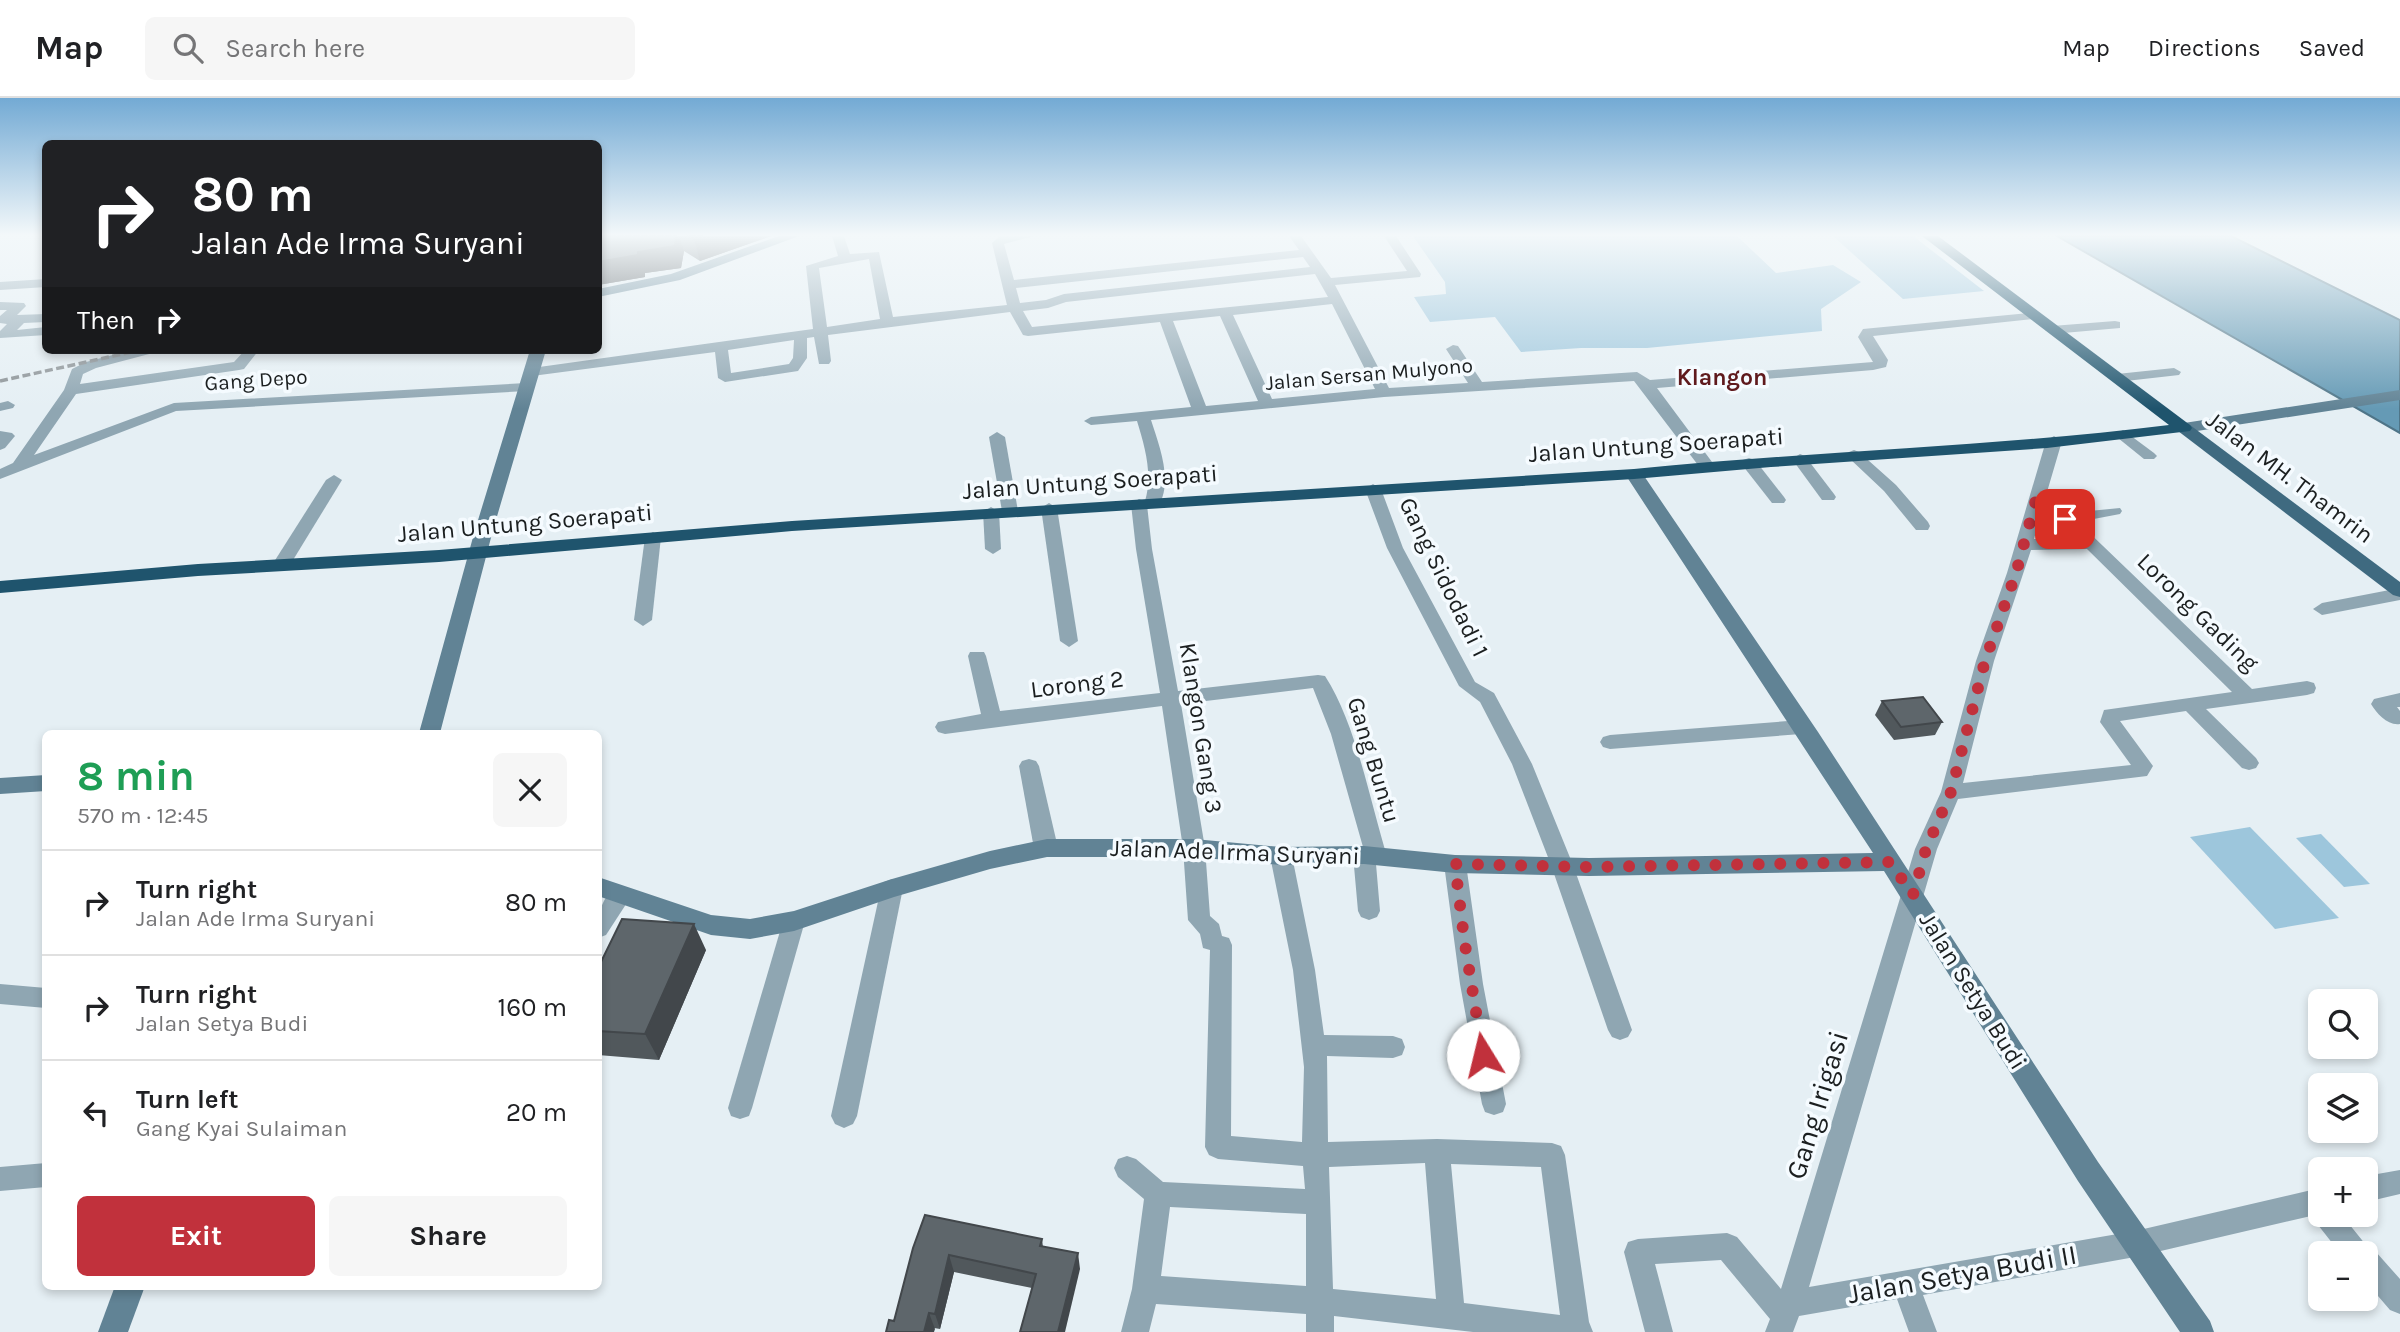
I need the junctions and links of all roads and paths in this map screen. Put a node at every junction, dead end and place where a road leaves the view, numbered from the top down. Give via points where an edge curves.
1 (815, 294) edge
2 (882, 294) edge
3 (1010, 294) edge
4 (1105, 294) edge
5 (1333, 294) edge
6 (2006, 294) edge
7 (1337, 300) junction
8 (0, 306) edge
9 (42, 306) edge
10 (1014, 307) junction
11 (1225, 312) junction
12 (19, 313) junction
13 (2033, 314) junction
14 (42, 319) edge
15 (1166, 319) junction
16 (42, 321) edge
17 (887, 321) junction
18 (2115, 325) dead end
19 (2052, 330) junction
20 (820, 332) junction
21 (800, 335) junction
22 (721, 347) junction
23 (1453, 349) dead end
24 (134, 354) edge
25 (249, 354) edge
26 (537, 354) edge
27 (824, 361) dead end
28 (2174, 372) dead end
29 (2117, 378) junction
30 (529, 380) junction
31 (1647, 385) junction
32 (1477, 386) junction
33 (71, 390) junction
34 (1384, 393) junction
35 (2400, 395) edge
36 (1267, 404) junction
37 (1200, 410) junction
38 (1142, 415) junction
39 (1091, 421) dead end
40 (2184, 428) junction
41 (2123, 435) junction
42 (0, 436) edge
43 (997, 437) dead end
44 (2054, 441) junction
45 (0, 446) edge
46 (1854, 455) junction
47 (2148, 456) dead end
48 (1800, 459) junction
49 (1749, 463) junction
50 (1707, 466) junction
51 (18, 468) junction
52 (0, 474) edge
53 (1634, 474) junction
54 (334, 480) dead end
55 (1373, 489) junction
56 (2038, 492) junction
57 (1828, 497) dead end
58 (1778, 500) dead end
59 (1146, 503) junction
60 (1049, 508) junction
61 (1010, 511) junction
62 (2114, 511) dead end
63 (991, 512) junction
64 (2065, 519) junction
65 (1922, 526) dead end
66 (653, 537) junction
67 (2025, 541) junction
68 (2089, 544) junction
69 (993, 549) dead end
70 (478, 552) junction
71 (281, 565) junction
72 (0, 587) edge
73 (2400, 593) edge
74 (2322, 609) dead end
75 (643, 620) dead end
76 (1069, 641) dead end
77 (977, 656) dead end
78 (1318, 681) joint
79 (2308, 688) dead end
80 (2247, 695) junction
81 (1169, 697) junction
82 (2189, 703) junction
83 (992, 719) junction
84 (945, 727) dead end
85 (1801, 727) junction
86 (430, 730) edge
87 (1610, 743) dead end
88 (2249, 763) dead end
89 (1030, 766) dead end
90 (42, 783) edge
91 (0, 786) edge
92 (1951, 792) junction
93 (1047, 848) junction
94 (1194, 848) junction
95 (1281, 856) junction
96 (1370, 856) junction
97 (1890, 862) junction
98 (1455, 864) junction
99 (1562, 865) junction
100 (602, 888) edge
101 (892, 888) junction
102 (621, 895) junction
103 (1913, 895) junction
104 (1369, 911) dead end
105 (794, 921) junction
106 (602, 923) edge
107 (0, 994) edge
108 (42, 998) edge
109 (1620, 1030) dead end
110 (1313, 1045) junction
111 (1394, 1047) dead end
112 (1494, 1104) dead end
113 (740, 1108) dead end
114 (844, 1116) dead end
115 (1437, 1151) junction
116 (1315, 1155) junction
117 (1127, 1168) dead end
118 (42, 1175) edge
119 (0, 1179) edge
120 (2398, 1185) edge
121 (2378, 1188) edge
122 (1158, 1194) junction
123 (1319, 1202) junction
124 (2308, 1209) edge
125 (2336, 1227) edge
126 (2348, 1241) edge
127 (2134, 1244) junction
128 (2378, 1275) edge
129 (1905, 1282) junction
130 (1146, 1289) junction
131 (129, 1290) edge
132 (2400, 1300) edge
133 (1319, 1301) junction
134 (1451, 1315) junction
135 (1785, 1317) edge
136 (1577, 1331) edge
137 (113, 1332) edge
138 (1135, 1332) edge
139 (1320, 1332) edge
140 (1659, 1332) edge
141 (1923, 1332) edge
142 (2199, 1332) edge

1 - 20 street
2 - 17 street
3 - 10 street
4 - 10 street, Gang Depo
5 - 7 street
6 - 13 highway
7 - 11 street
7 - 34 street
8 - 12 street
9 - 12 street
10 - 15 street via 1025,330 1033,333
10 - 17 street, Gang Depo
11 - 15 street
11 - 36 street
12 - 14 street
12 - 16 street via 4,334
13 - 19 highway
13 - 31 street, Jalan Sersan Mulyono via 1868,332 1864,337 1881,360 1873,366
15 - 37 street
17 - 20 street, Gang Depo
18 - 19 street
19 - 29 highway
20 - 21 street, Gang Depo
20 - 27 street
21 - 22 street, Gang Depo
21 - 22 street via 802,351 793,368 724,378
22 - 30 street, Gang Depo
23 - 32 street
24 - 33 street via 79,370
25 - 33 street via 239,366
26 - 30 street
28 - 29 street
29 - 40 highway
30 - 51 street, Gang Depo via 174,407
30 - 70 street
31 - 32 street, Jalan Sersan Mulyono via 1636,376
31 - 50 street
32 - 34 street, Jalan Sersan Mulyono
33 - 51 street
34 - 36 street, Jalan Sersan Mulyono
35 - 40 street
36 - 37 street, Jalan Sersan Mulyono
37 - 38 street, Jalan Sersan Mulyono
38 - 39 street, Jalan Sersan Mulyono
38 - 59 street, Klangon Gang 3 via 1155,462 1156,494
40 - 41 highway, Jalan Untung Soerapati
40 - 73 main road, Jalan MH. Thamrin
41 - 44 highway, Jalan Untung Soerapati
41 - 47 street
42 - 45 street via 7,436
43 - 61 street
44 - 46 highway, Jalan Untung Soerapati
44 - 56 street, Gang Irigasi
46 - 48 highway, Jalan Untung Soerapati
46 - 65 street
48 - 49 highway, Jalan Untung Soerapati
48 - 57 street
49 - 50 highway, Jalan Untung Soerapati
49 - 58 street
50 - 53 highway, Jalan Untung Soerapati
51 - 52 street, Gang Depo
53 - 55 highway, Jalan Untung Soerapati
53 - 85 street, Jalan Setya Budi
54 - 71 street
55 - 59 highway, Jalan Untung Soerapati
55 - 99 street, Gang Sidodadi 1 via 1395,548 1468,686 1487,698 1522,764
56 - 64 street, Lorong Gading
56 - 67 street, Gang Irigasi
59 - 60 highway, Jalan Untung Soerapati
59 - 81 street, Klangon Gang 3 via 1144,549
60 - 61 highway, Jalan Untung Soerapati
60 - 76 street
61 - 63 highway, Jalan Untung Soerapati
62 - 64 street
63 - 66 highway, Jalan Untung Soerapati
63 - 69 street
64 - 68 street, Lorong Gading
66 - 70 highway, Jalan Untung Soerapati
66 - 75 street
67 - 68 street via 2036,546
67 - 92 street, Gang Irigasi via 1985,661
68 - 80 street, Lorong Gading
70 - 71 highway, Jalan Untung Soerapati
70 - 86 street
71 - 72 highway, Jalan Untung Soerapati
73 - 74 street
77 - 83 street
78 - 81 street, Lorong 2
78 - 96 street, Gang Buntu via 1335,720
79 - 80 street
80 - 82 street, Lorong Gading
81 - 83 street, Lorong 2
81 - 94 street, Klangon Gang 3
82 - 88 street
82 - 92 street, Lorong Gading via 2109,716 2143,766 2140,771
83 - 84 street, Lorong 2
85 - 87 street
85 - 97 street, Jalan Setya Budi
89 - 93 street
90 - 91 street
92 - 103 street, Gang Irigasi via 1926,849
93 - 94 street, Jalan Ade Irma Suryani
93 - 101 street, Jalan Ade Irma Suryani
94 - 95 street, Jalan Ade Irma Suryani
94 - 116 street, Klangon Gang 3 via 1199,920 1211,931 1210,941 1221,945 1218,1147
95 - 96 street, Jalan Ade Irma Suryani
95 - 110 street via 1304,970
96 - 98 street, Jalan Ade Irma Suryani
96 - 104 street, Gang Buntu
97 - 99 street, Jalan Ade Irma Suryani
97 - 103 street, Jalan Setya Budi
98 - 99 street, Jalan Ade Irma Suryani
98 - 112 street
99 - 109 street, Gang Sidodadi 1
100 - 102 street, Jalan Ade Irma Suryani
101 - 105 street, Jalan Ade Irma Suryani
101 - 114 street
102 - 105 street, Jalan Ade Irma Suryani via 711,925 750,929
102 - 106 street
103 - 127 street, Jalan Setya Budi
103 - 135 street, Gang Irigasi
105 - 113 street
107 - 108 street
110 - 111 street
110 - 116 street
115 - 116 street
115 - 134 street
115 - 136 street via 1552,1155
116 - 123 street
117 - 122 street
118 - 119 street
120 - 121 street
122 - 123 street
122 - 130 street
123 - 133 street
124 - 127 street, Jalan Setya Budi II
125 - 126 street
127 - 129 street, Jalan Setya Budi II
127 - 142 street, Jalan Setya Budi
128 - 132 street
129 - 135 street, Jalan Setya Budi II
129 - 141 street
130 - 133 street
130 - 138 street
131 - 137 street
133 - 134 street
133 - 139 street
134 - 136 street
135 - 140 street via 1727,1246 1638,1252

